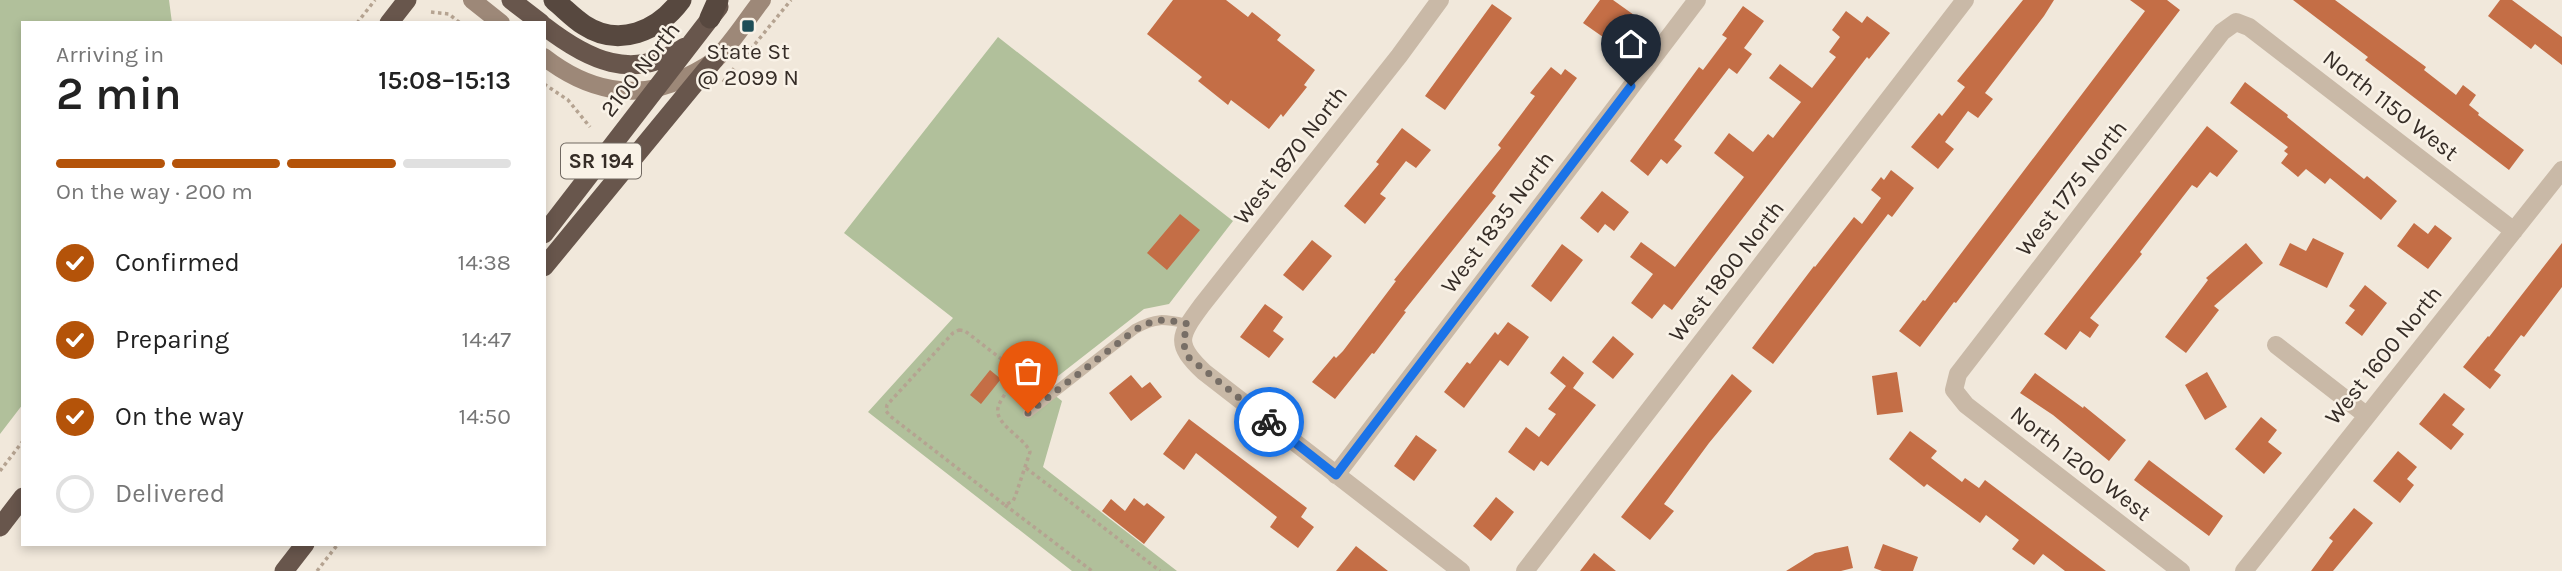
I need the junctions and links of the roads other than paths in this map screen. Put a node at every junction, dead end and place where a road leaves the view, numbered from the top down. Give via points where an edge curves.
1 (407, 0) edge
2 (472, 0) edge
3 (512, 0) edge
4 (554, 0) edge
5 (681, 0) edge
6 (724, 0) edge
7 (762, 0) edge
8 (1440, 0) edge
9 (1697, 0) edge
10 (1965, 0) edge
11 (714, 9) edge
12 (391, 21) edge
13 (498, 21) edge
14 (538, 21) edge
15 (2236, 22) joint
16 (546, 27) edge
17 (694, 40) junction
18 (546, 58) edge
19 (715, 60) junction
20 (657, 88) junction
21 (2562, 170) edge
22 (546, 231) edge
23 (2514, 231) junction
24 (546, 265) edge
25 (1185, 333) junction
26 (2276, 345) dead end
27 (1954, 390) joint
28 (1028, 413) dead end
29 (2366, 415) junction
30 (1336, 475) junction
31 (21, 500) edge
32 (0, 527) edge
33 (303, 546) edge
34 (284, 571) edge
35 (1461, 571) edge
36 (1525, 571) edge
37 (2181, 571) edge
38 (2244, 571) edge

1 - 12 highway
2 - 13 main road
3 - 14 highway
4 - 5 highway via 583,25 616,35 652,28
6 - 11 highway, 2100 North / SR 194
7 - 19 main road
8 - 25 street, West 1870 North
9 - 30 street, West 1835 North
10 - 36 street, West 1800 North
11 - 17 highway, 2100 North / SR 194
15 - 23 street, North 1150 West via 2249,27
15 - 27 street, West 1775 North via 2222,32 1958,374
16 - 17 highway via 581,52 622,64 660,59
17 - 20 highway, 2100 North / SR 194
18 - 20 main road via 573,78 602,88
19 - 20 main road
19 - 24 highway
20 - 22 highway, 2100 North / SR 194
21 - 23 street, West 1600 North
23 - 29 street, West 1600 North
25 - 28 lane via 1164,319 1152,320
25 - 30 street via 1187,356 1204,372
26 - 29 street
27 - 37 street, North 1200 West via 1966,405
29 - 38 street, West 1600 North
30 - 35 street
31 - 32 highway
33 - 34 highway

